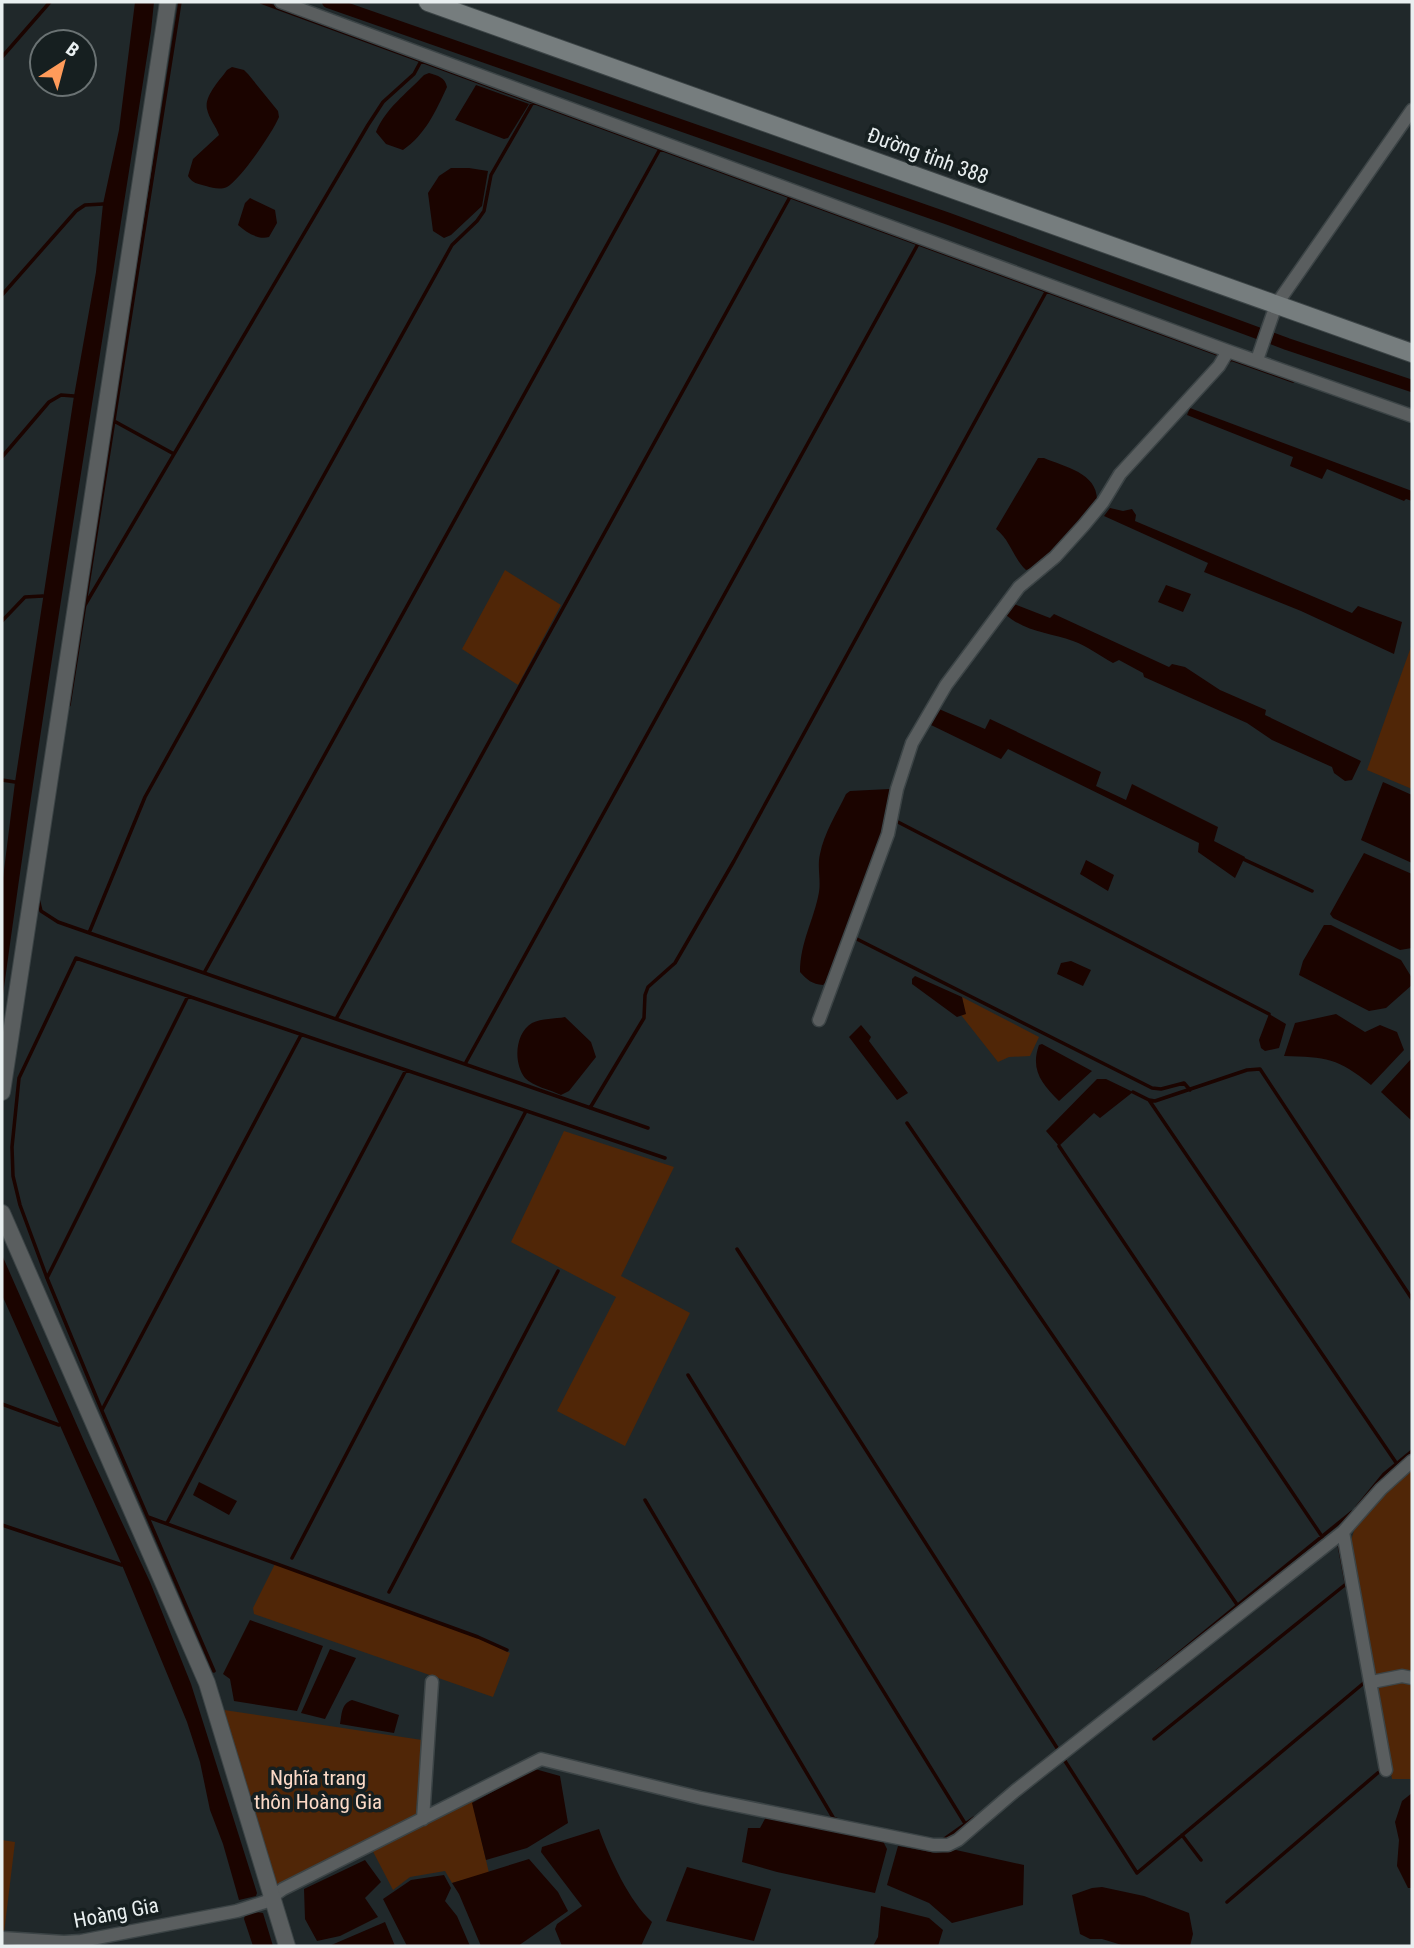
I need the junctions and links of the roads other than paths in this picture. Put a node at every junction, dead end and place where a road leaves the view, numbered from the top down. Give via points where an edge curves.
1 (168, 2) edge
2 (281, 2) edge
3 (428, 2) edge
4 (1412, 110) edge
5 (1275, 308) junction
6 (1228, 351) junction
7 (1412, 353) edge
8 (1257, 358) junction
9 (1412, 416) edge
10 (819, 1020) dead end
11 (2, 1092) edge
12 (2, 1213) edge
13 (1412, 1461) edge
14 (1343, 1532) junction
15 (1412, 1678) edge
16 (432, 1682) dead end
17 (1372, 1682) junction
18 (1386, 1770) dead end
19 (423, 1819) junction
20 (268, 1899) junction
21 (2, 1938) edge
22 (287, 1946) edge

1 - 11 street
2 - 6 street
3 - 5 main road, Đường tỉnh 388
4 - 5 street
5 - 7 main road, Đường tỉnh 388
5 - 8 street
6 - 8 street
6 - 10 street via 1120,474 1084,525 1019,587 940,694 912,743 888,834
8 - 9 street
12 - 20 street via 206,1684
13 - 14 street
14 - 17 street
14 - 19 street, Hoàng Gia via 948,1845 701,1798 541,1759
15 - 17 street
16 - 19 street
17 - 18 street
19 - 20 street, Hoàng Gia
20 - 21 street, Hoàng Gia via 237,1911 81,1941
20 - 22 street

